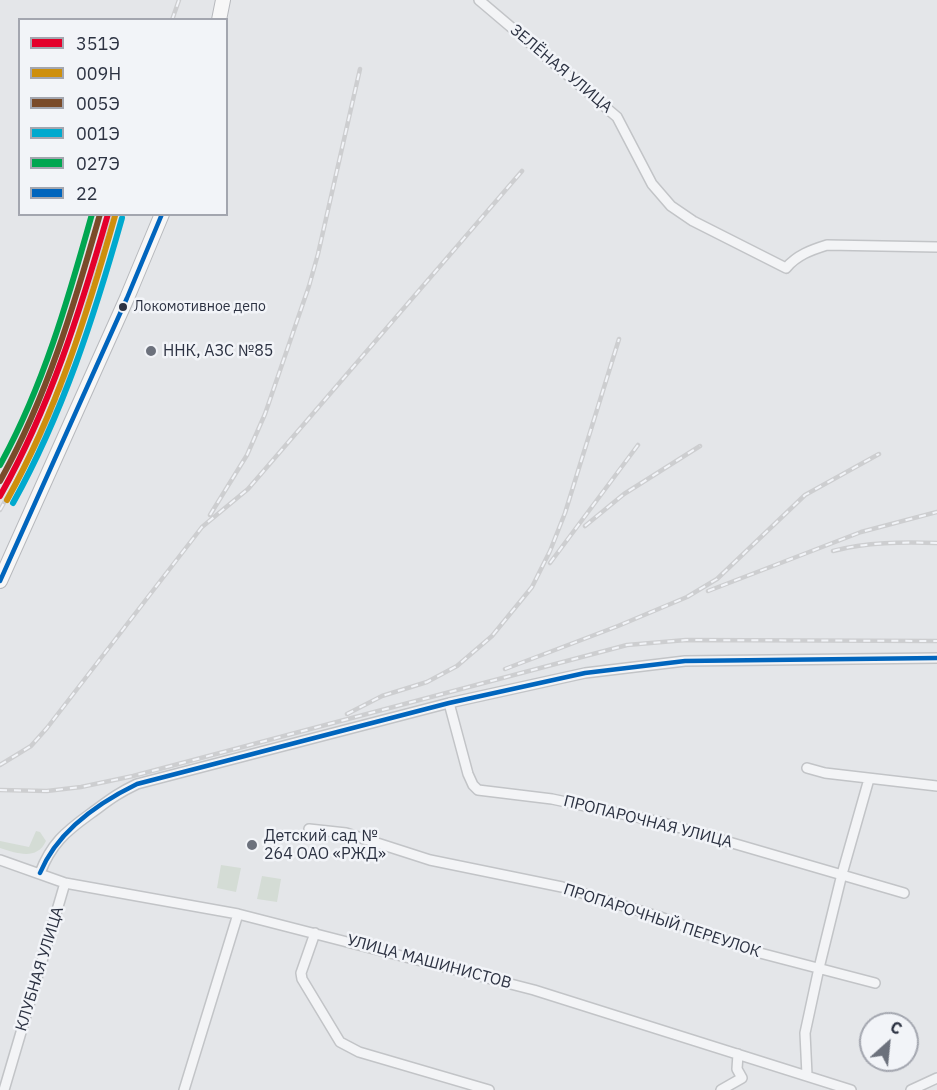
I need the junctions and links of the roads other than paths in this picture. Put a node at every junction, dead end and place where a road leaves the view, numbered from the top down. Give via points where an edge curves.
1 (224, 0) edge
2 (479, 0) edge
3 (220, 18) edge
4 (161, 216) edge
5 (937, 247) edge
6 (0, 581) edge
7 (937, 658) edge
8 (449, 703) junction
9 (807, 768) dead end
10 (869, 779) junction
11 (937, 786) edge
12 (309, 829) dead end
13 (0, 860) edge
14 (40, 873) junction
15 (842, 874) junction
16 (65, 884) junction
17 (904, 893) dead end
18 (238, 914) junction
19 (315, 933) junction
20 (819, 968) junction
21 (875, 983) dead end
22 (738, 1054) junction
23 (807, 1074) junction
24 (937, 1078) edge
25 (4, 1090) edge
26 (184, 1090) edge
27 (489, 1090) edge
28 (721, 1090) edge
29 (851, 1090) edge
30 (911, 1090) edge

1 - 3 highway
2 - 5 street, ЗЕЛЁНАЯ УЛИЦА via 617,117 652,184 670,206 693,221 786,267 794,259 827,245
4 - 6 highway
7 - 8 street via 651,664 553,679
8 - 14 street via 137,784 113,795 66,831 46,857
8 - 15 street, ПРОПАРОЧНАЯ УЛИЦА via 468,774 478,790 552,799 660,822
9 - 10 street
10 - 11 street
10 - 15 street
12 - 20 street, ПРОПАРОЧНЫЙ ПЕРЕУЛОК via 346,833 430,860 562,887 760,953
13 - 14 street, УЛИЦА МАШИНИСТОВ
14 - 16 street, УЛИЦА МАШИНИСТОВ
15 - 17 street, ПРОПАРОЧНАЯ УЛИЦА
15 - 20 street
16 - 18 street, УЛИЦА МАШИНИСТОВ
16 - 25 street, КЛУБНАЯ УЛИЦА
18 - 19 street, УЛИЦА МАШИНИСТОВ
18 - 26 street
19 - 22 street, УЛИЦА МАШИНИСТОВ via 534,990
19 - 27 street via 302,979 340,1042 359,1052
20 - 21 street, ПРОПАРОЧНЫЙ ПЕРЕУЛОК
20 - 23 street via 805,1033
22 - 23 street, УЛИЦА МАШИНИСТОВ
22 - 28 street via 736,1069 742,1078
23 - 29 street, УЛИЦА МАШИНИСТОВ
24 - 30 street

